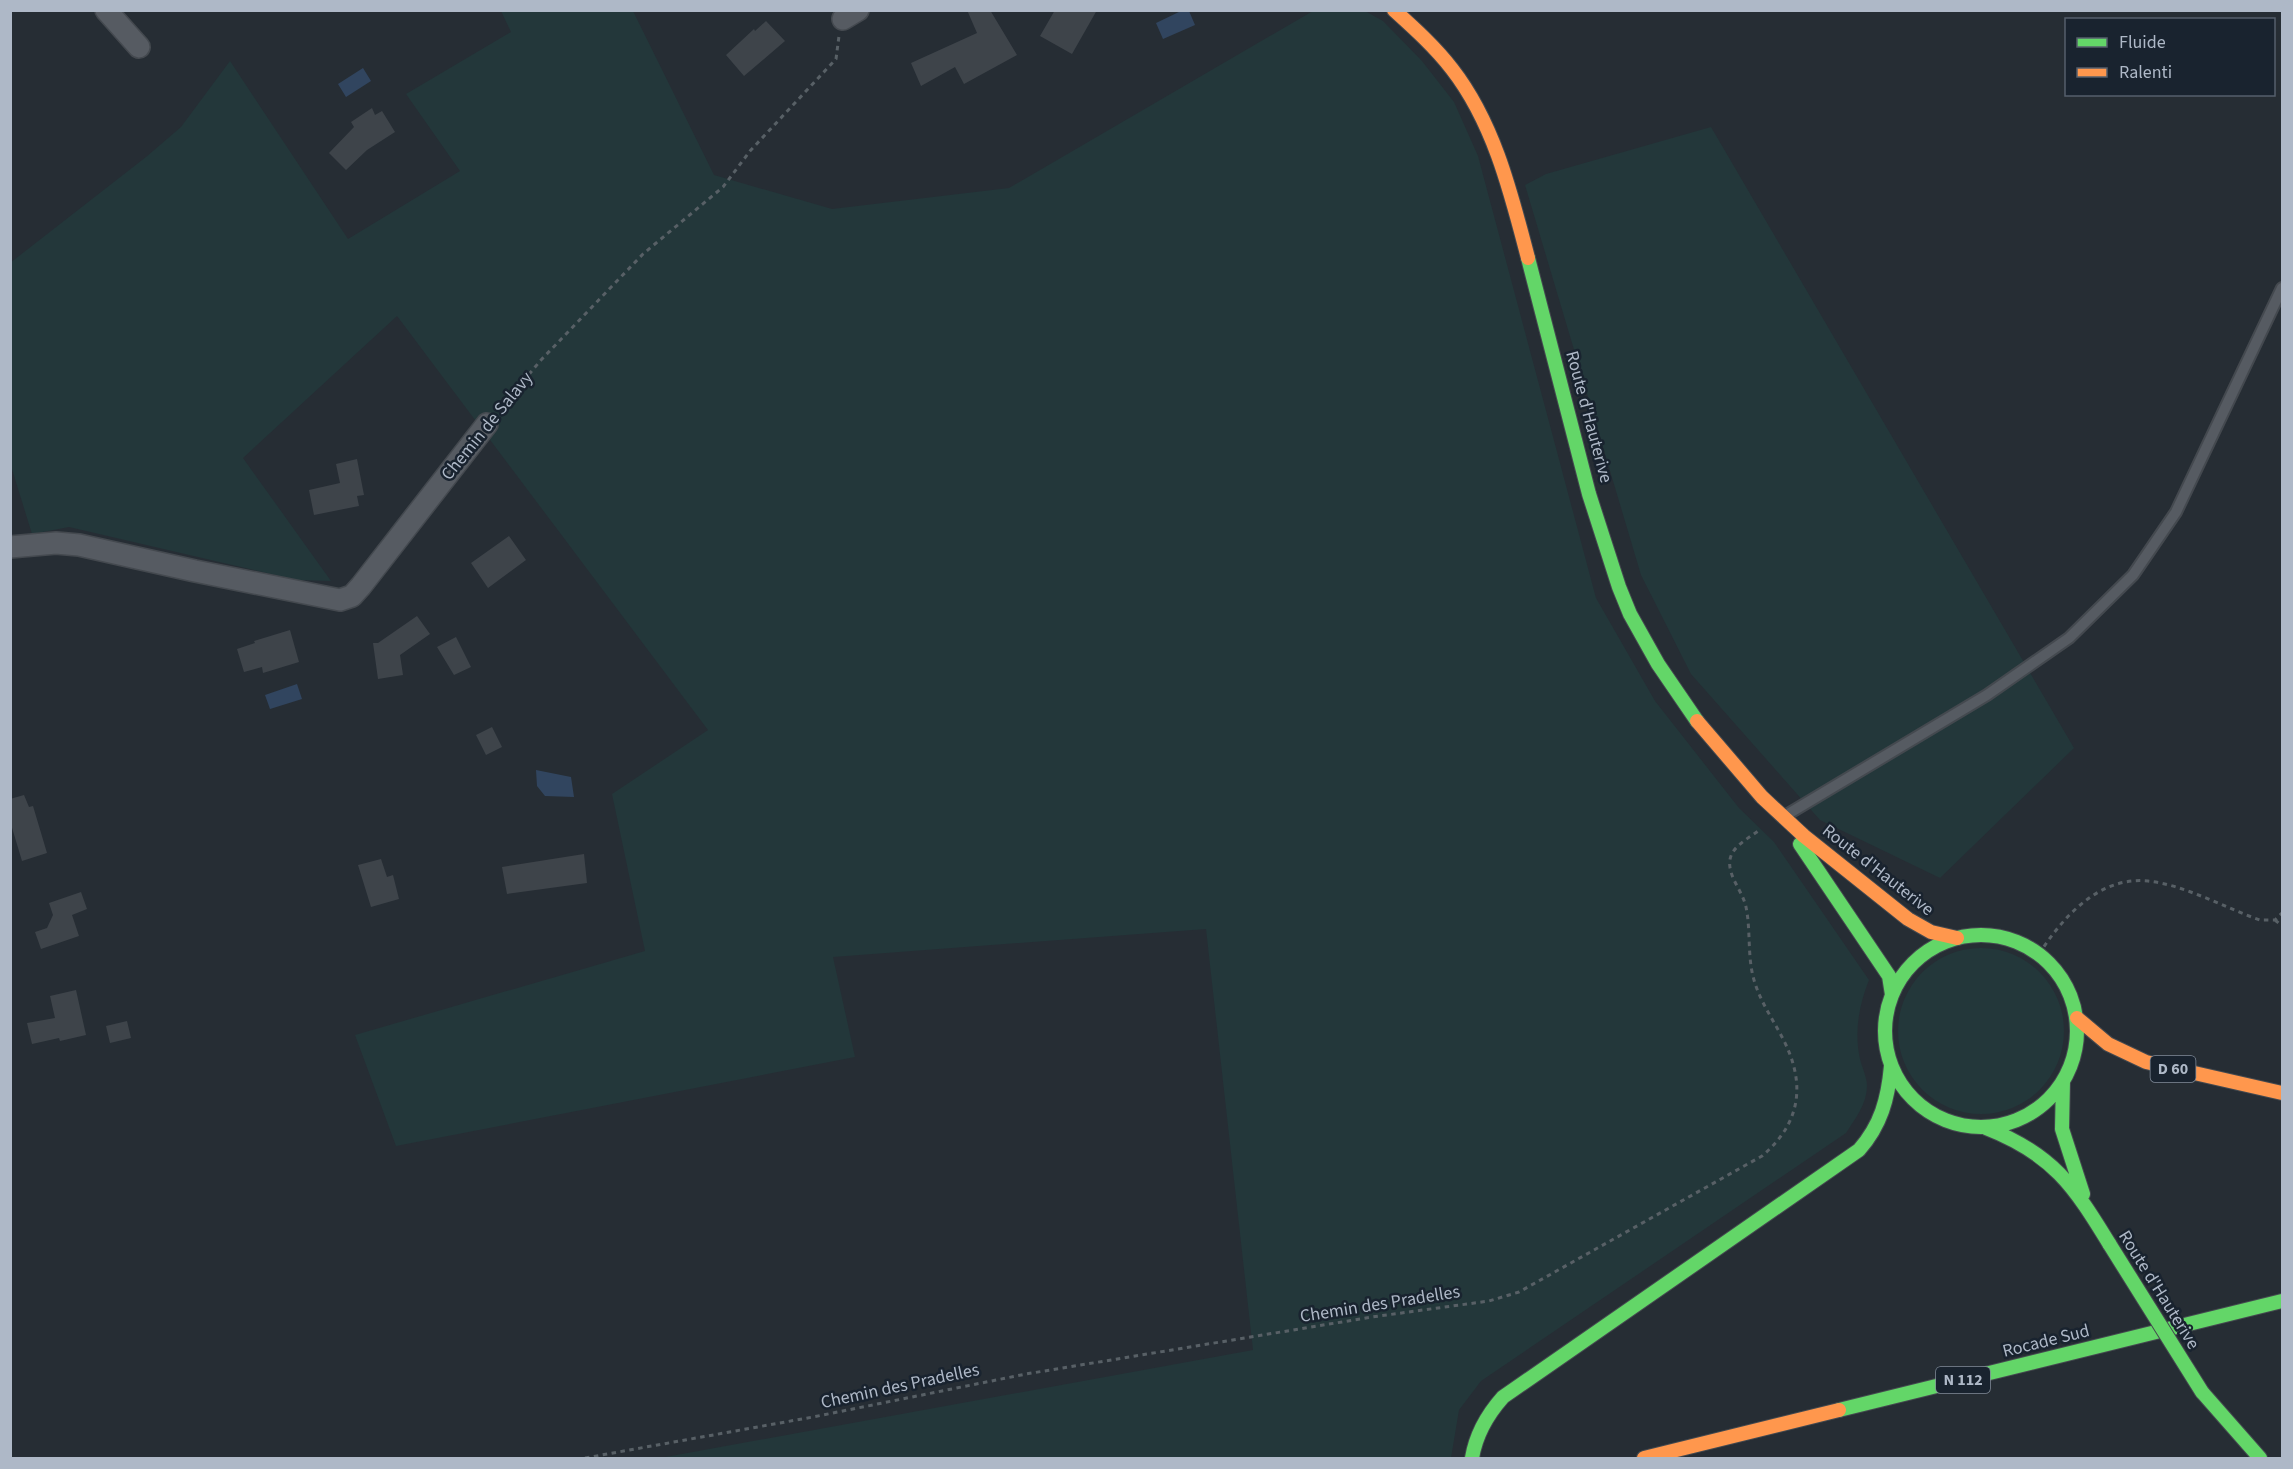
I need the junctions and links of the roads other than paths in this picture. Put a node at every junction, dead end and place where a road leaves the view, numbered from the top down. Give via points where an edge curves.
1 (105, 10) edge
2 (1394, 10) edge
3 (139, 47) dead end
4 (2283, 288) edge
5 (486, 424) road end
6 (10, 547) edge
7 (1782, 818) junction
8 (1957, 938) junction
9 (1892, 995) junction
10 (2077, 1018) junction
11 (1891, 1066) junction
12 (2063, 1081) junction
13 (2283, 1093) edge
14 (1986, 1128) junction
15 (2087, 1207) junction
16 (2283, 1301) edge
17 (2202, 1392) junction
18 (1472, 1458) edge
19 (1644, 1458) edge
20 (2243, 1458) edge
21 (2260, 1458) edge

1 - 3 street
2 - 7 street, Route d'Hauterive via 1442,55 1486,126 1520,231 1603,541 1634,622 1672,689
4 - 7 lane via 2176,512 2133,575 2068,638 1987,695
5 - 6 street, Chemin de Salavy via 361,586 346,599 79,545
7 - 8 street, Route d'Hauterive via 1906,917 1933,935
7 - 9 street, Route d'Hauterive via 1889,976
8 - 9 street, Route d'Hauterive via 1930,950 1907,970
8 - 10 street, Route d'Hauterive via 2000,937 2039,954 2070,993
9 - 11 street, Route d'Hauterive via 1886,1018
10 - 12 street, Route d'Hauterive via 2073,1061
10 - 13 street, D 60 via 2098,1039 2146,1062
11 - 14 street, Route d'Hauterive via 1902,1087 1919,1105 1962,1126
11 - 18 street via 1885,1111 1859,1150 1503,1397 1481,1425
12 - 14 street, Route d'Hauterive via 2043,1105 2016,1121
12 - 15 street, Route d'Hauterive via 2062,1129
14 - 15 street, Route d'Hauterive via 2042,1157
15 - 17 street, Route d'Hauterive, bridge
16 - 19 street, Rocade Sud / N 112
17 - 20 street, Route d'Hauterive
17 - 21 street, Route d'Hauterive

